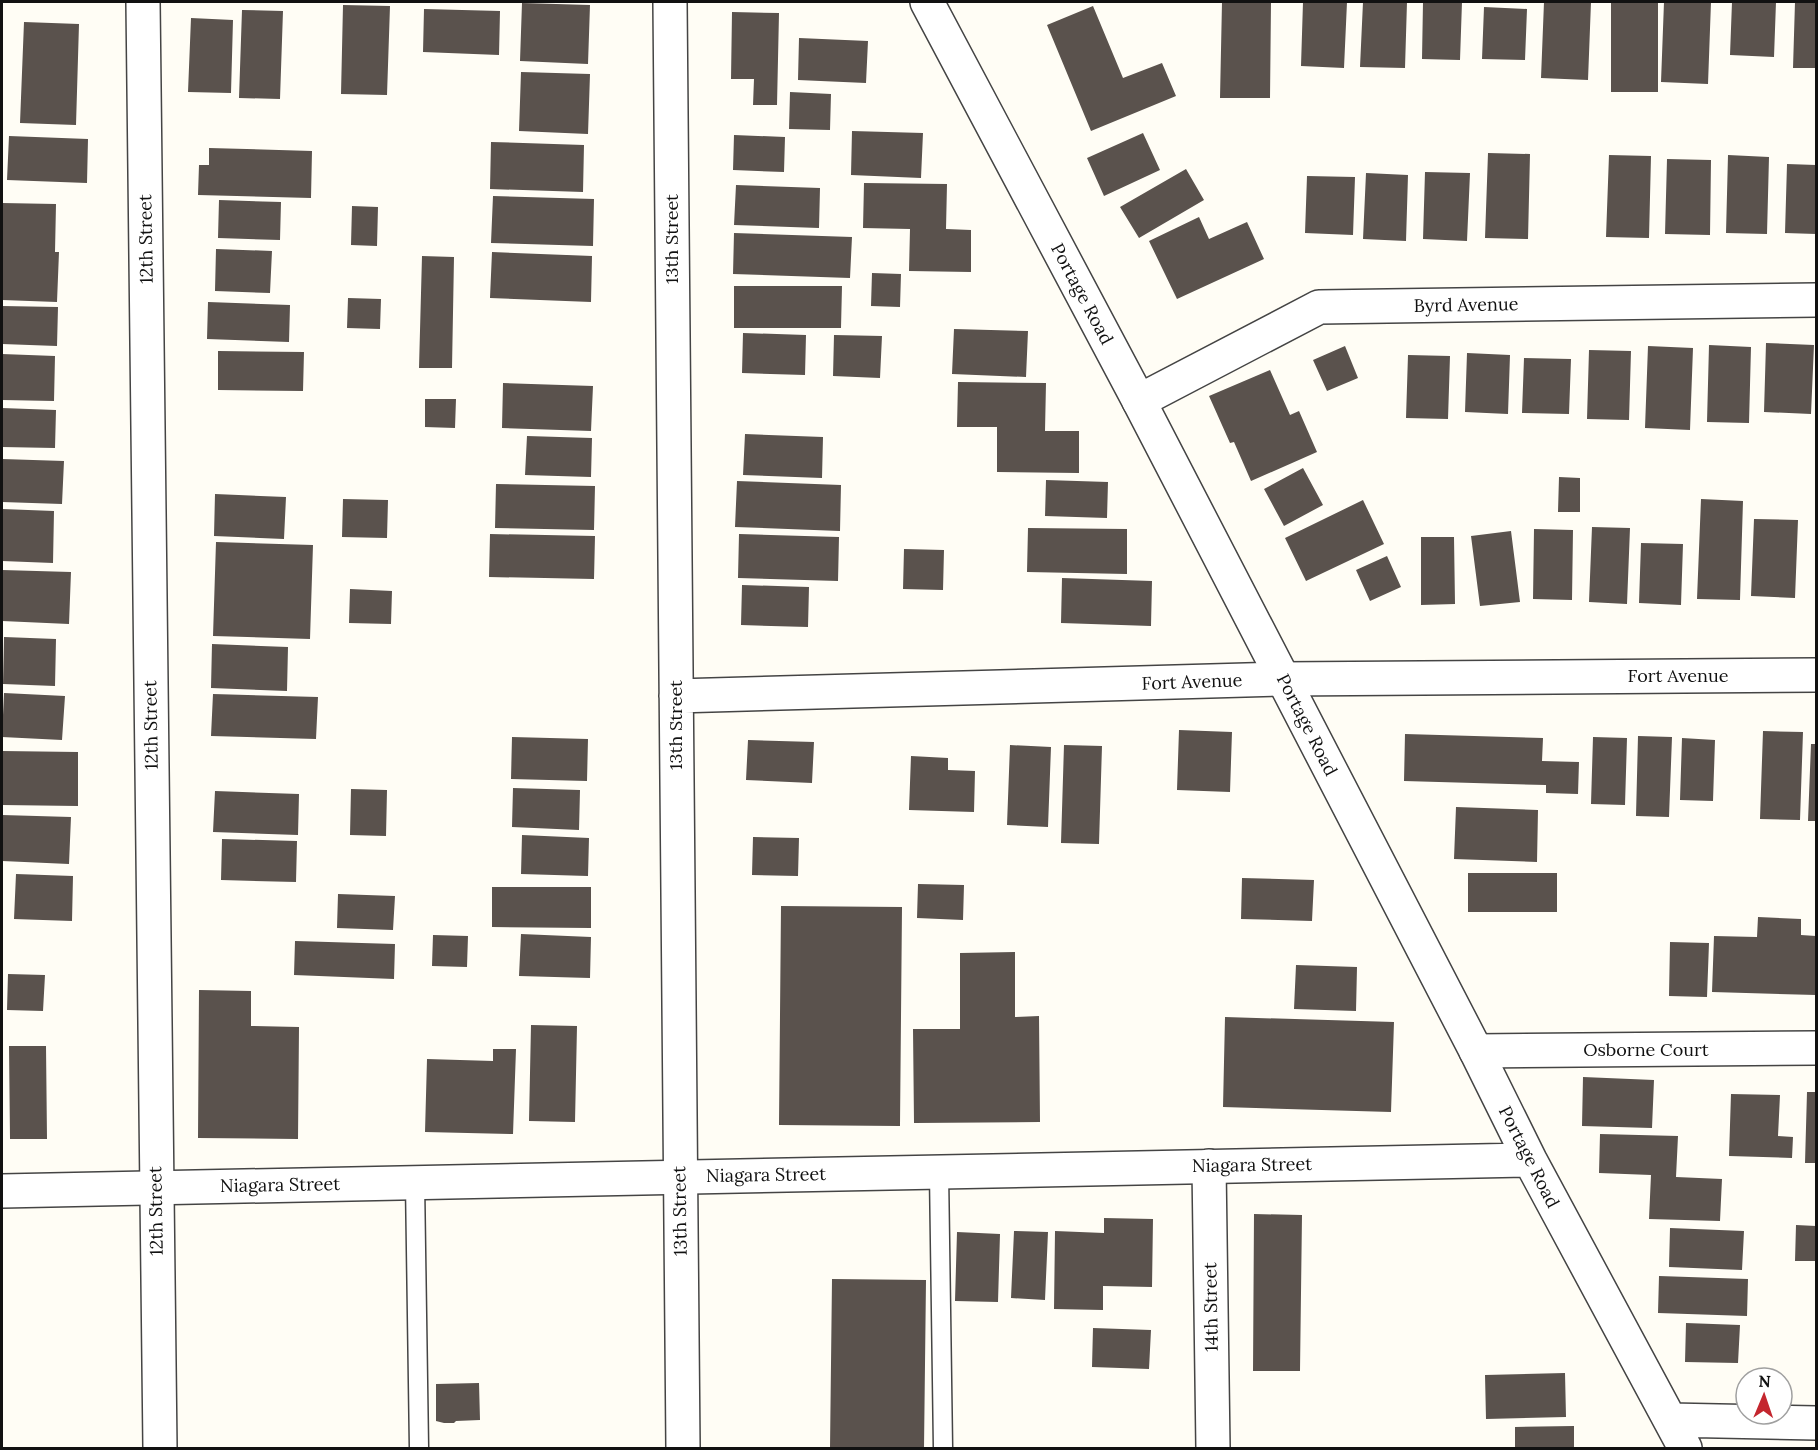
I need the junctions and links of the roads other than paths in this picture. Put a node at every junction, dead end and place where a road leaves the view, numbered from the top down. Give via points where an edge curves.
1 (143, 2) edge
2 (670, 2) edge
3 (927, 2) edge
4 (1816, 300) edge
5 (1139, 401) junction
6 (1816, 675) edge
7 (1283, 679) junction
8 (676, 696) junction
9 (1816, 1048) edge
10 (1476, 1051) junction
11 (1530, 1160) junction
12 (1209, 1166) junction
13 (939, 1172) junction
14 (680, 1177) junction
15 (415, 1182) junction
16 (156, 1187) junction
17 (2, 1191) edge
18 (1670, 1420) junction
19 (1816, 1423) edge
20 (160, 1449) edge
21 (419, 1449) edge
22 (683, 1449) edge
23 (943, 1449) edge
24 (1213, 1449) edge
25 (1685, 1449) edge

1 - 16 street, 12th Street
2 - 8 street, 13th Street
3 - 5 street, Portage Road
4 - 5 street, Byrd Avenue via 1318,307
5 - 7 street, Portage Road
6 - 7 street, Fort Avenue
7 - 8 street, Fort Avenue
7 - 10 street, Portage Road
8 - 14 street, 13th Street
9 - 10 street, Osborne Court
10 - 11 street, Portage Road
11 - 12 street, Niagara Street
11 - 18 street, Portage Road
12 - 13 street, Niagara Street
12 - 24 street, 14th Street
13 - 14 street, Niagara Street
13 - 23 lane
14 - 15 street, Niagara Street
14 - 22 street, 13th Street
15 - 16 street, Niagara Street
15 - 21 lane
16 - 17 street, Niagara Street
16 - 20 street, 12th Street
18 - 19 street
18 - 25 street, Portage Road

